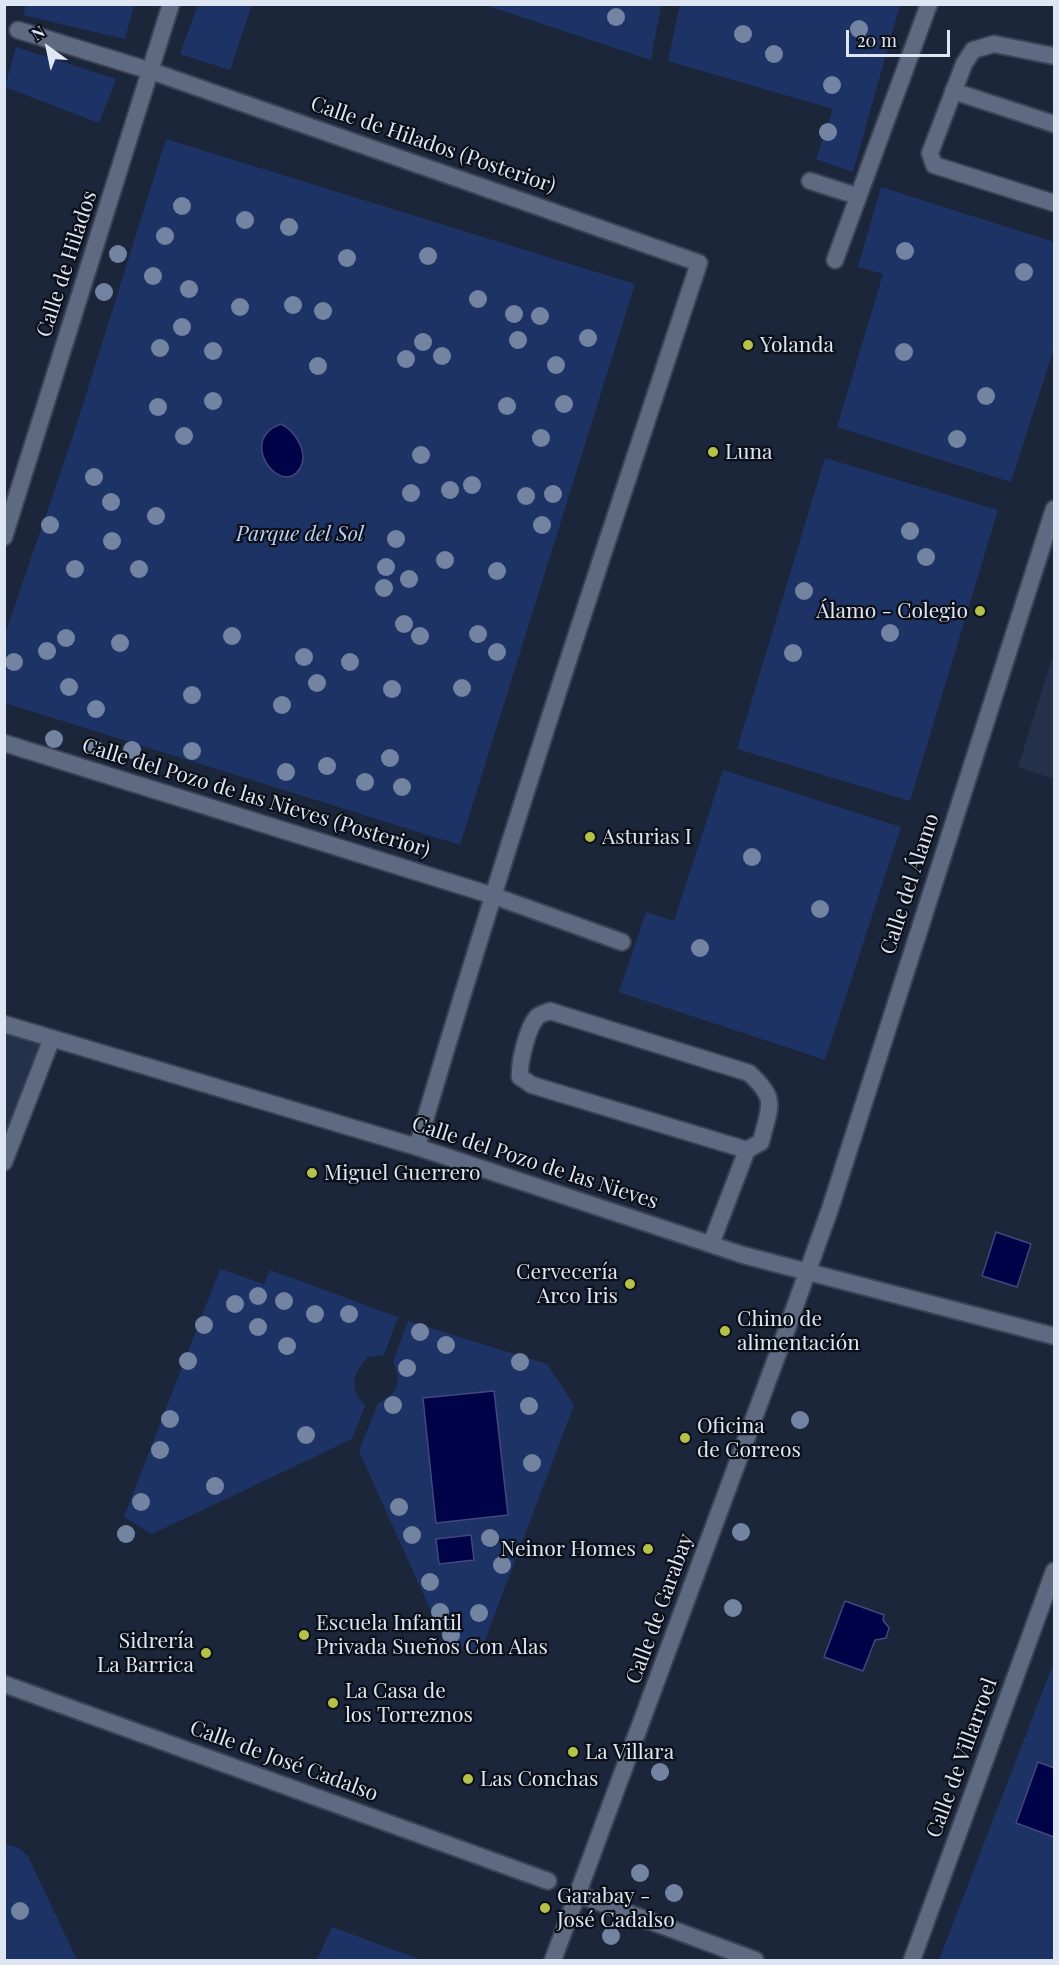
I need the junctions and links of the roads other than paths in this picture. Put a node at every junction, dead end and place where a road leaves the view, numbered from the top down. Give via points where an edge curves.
1 (171, 4) edge
2 (928, 4) edge
3 (18, 30) dead end
4 (1054, 56) edge
5 (152, 71) junction
6 (953, 91) junction
7 (1054, 124) edge
8 (810, 181) dead end
9 (857, 196) junction
10 (1054, 203) edge
11 (835, 260) dead end
12 (1054, 509) edge
13 (4, 537) edge
14 (4, 743) edge
15 (494, 896) junction
16 (622, 942) dead end
17 (4, 1024) edge
18 (52, 1038) junction
19 (417, 1147) junction
20 (747, 1150) junction
21 (4, 1162) edge
22 (711, 1244) junction
23 (807, 1272) junction
24 (1054, 1336) edge
25 (1054, 1571) edge
26 (1048, 1609) edge
27 (4, 1684) edge
28 (548, 1881) dead end
29 (577, 1894) junction
30 (553, 1960) edge
31 (755, 1960) edge
32 (912, 1960) edge

1 - 5 street, Calle de Hilados
2 - 9 street
3 - 5 street, Calle de Hilados (Posterior)
4 - 6 street via 994,44 973,50
5 - 13 street, Calle de Hilados
5 - 15 street, Calle de Hilados (Posterior) via 699,263
6 - 7 street
6 - 10 street via 930,153 934,165
8 - 9 street
9 - 11 street
12 - 23 street, Calle del Álamo
14 - 15 street, Calle del Pozo de las Nieves (Posterior)
15 - 16 street, Calle del Pozo de las Nieves (Posterior)
15 - 19 street
17 - 18 street, Calle del Pozo de las Nieves
18 - 19 street, Calle del Pozo de las Nieves
18 - 21 street
19 - 22 street, Calle del Pozo de las Nieves
20 - 20 street via 761,1142 770,1103 764,1087 749,1073 550,1011 538,1015 530,1027 519,1069 520,1077 532,1085
20 - 22 street
22 - 23 street, Calle del Pozo de las Nieves
23 - 24 street, Calle del Pozo de las Nieves
23 - 29 street, Calle de Garabay
25 - 26 street, Calle de Villarroel
26 - 32 street, Calle de Villarroel
27 - 28 street, Calle de José Cadalso
29 - 30 street, Calle de Garabay
29 - 31 street

